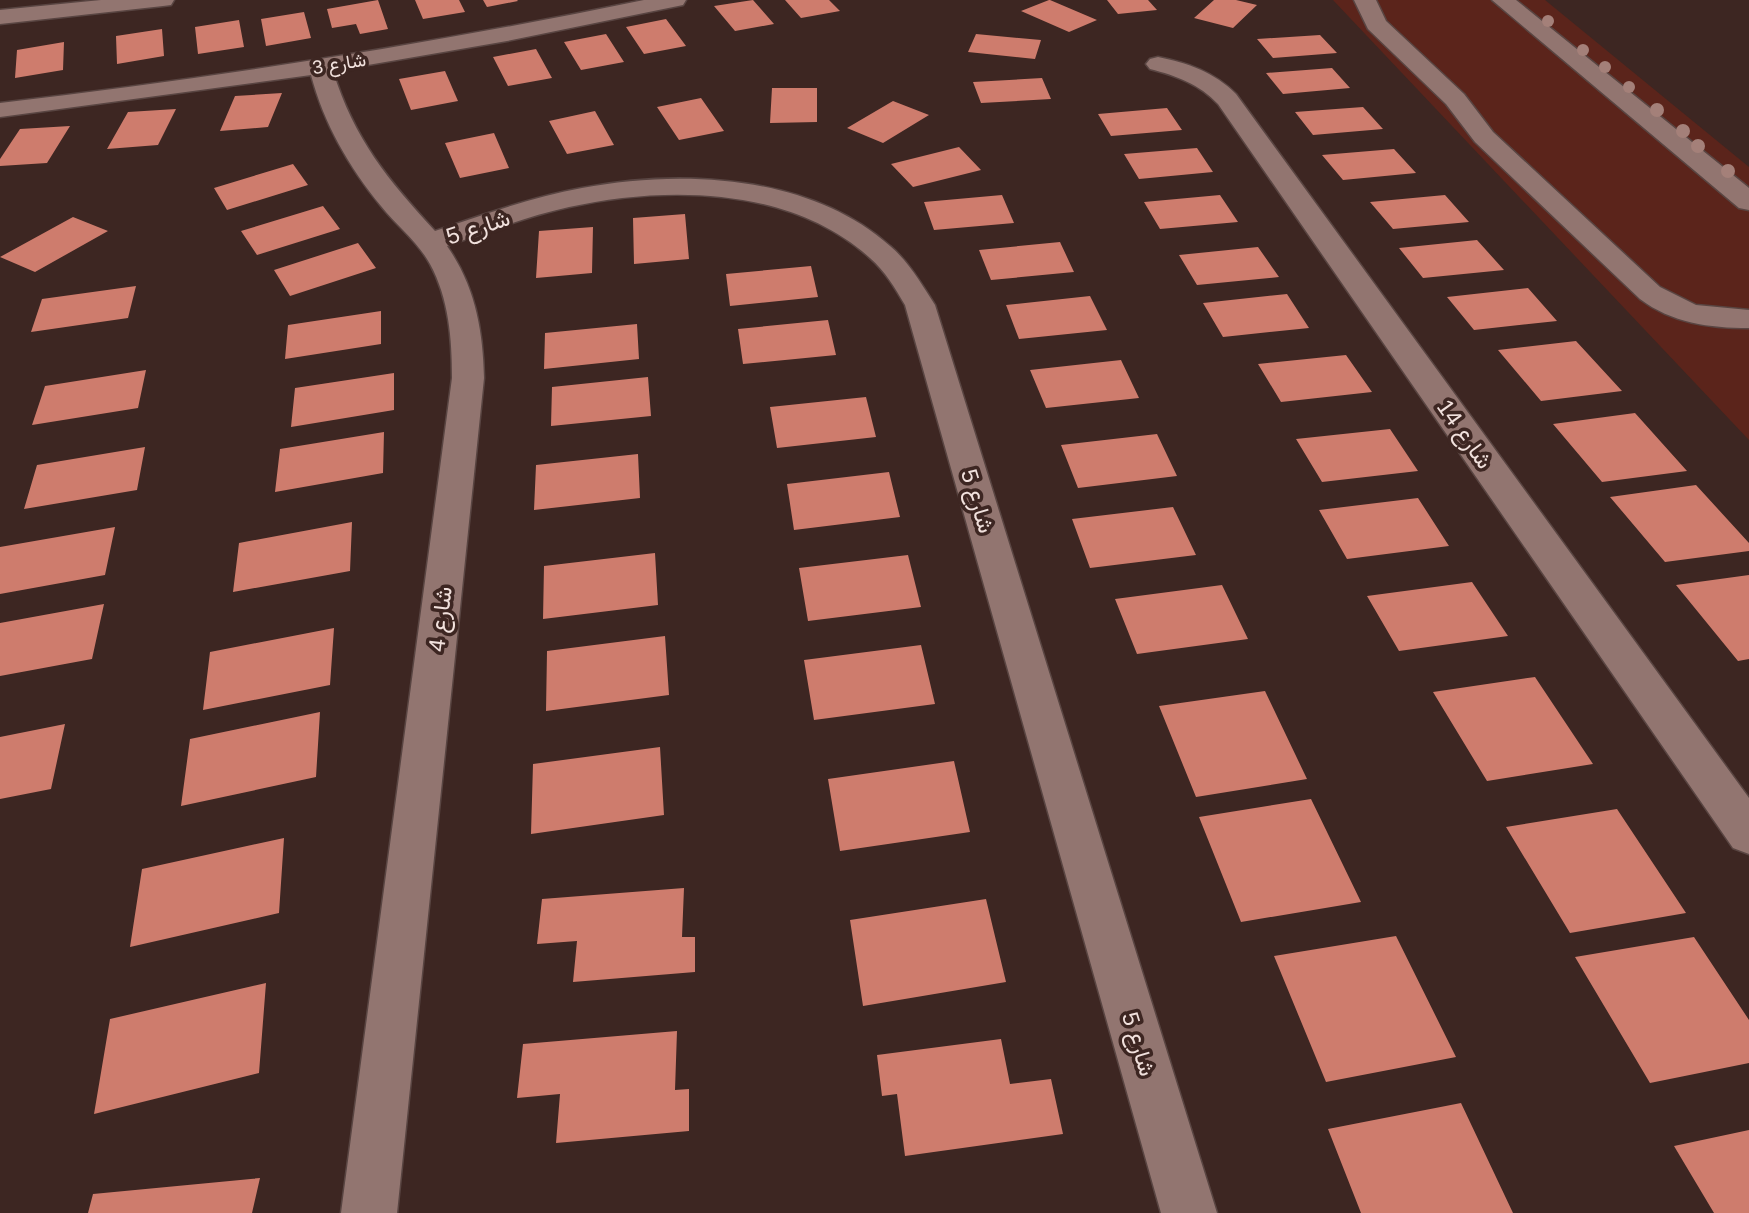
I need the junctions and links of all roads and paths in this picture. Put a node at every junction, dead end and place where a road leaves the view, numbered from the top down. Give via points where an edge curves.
1 (163, 0) edge
2 (675, 0) edge
3 (1365, 0) edge
4 (1503, 0) edge
5 (0, 17) edge
6 (1158, 64) dead end
7 (320, 66) junction
8 (0, 110) edge
9 (1749, 202) edge
10 (430, 242) junction
11 (1749, 319) edge
12 (1749, 834) edge
13 (369, 1213) edge
14 (1189, 1213) edge

1 - 5 street
2 - 7 street, شارع 3
3 - 11 street via 1376,24 1455,99 1484,137 1650,293 1687,313
4 - 9 street
6 - 12 street, شارع 14 via 1196,75 1227,99
7 - 8 street, شارع 3
7 - 10 street, شارع 4 via 330,103 354,152
10 - 13 street, شارع 4 via 461,303 468,338 468,378
10 - 14 street, شارع 5 via 582,196 632,189 722,190 780,200 821,215 869,244 899,272 920,305

